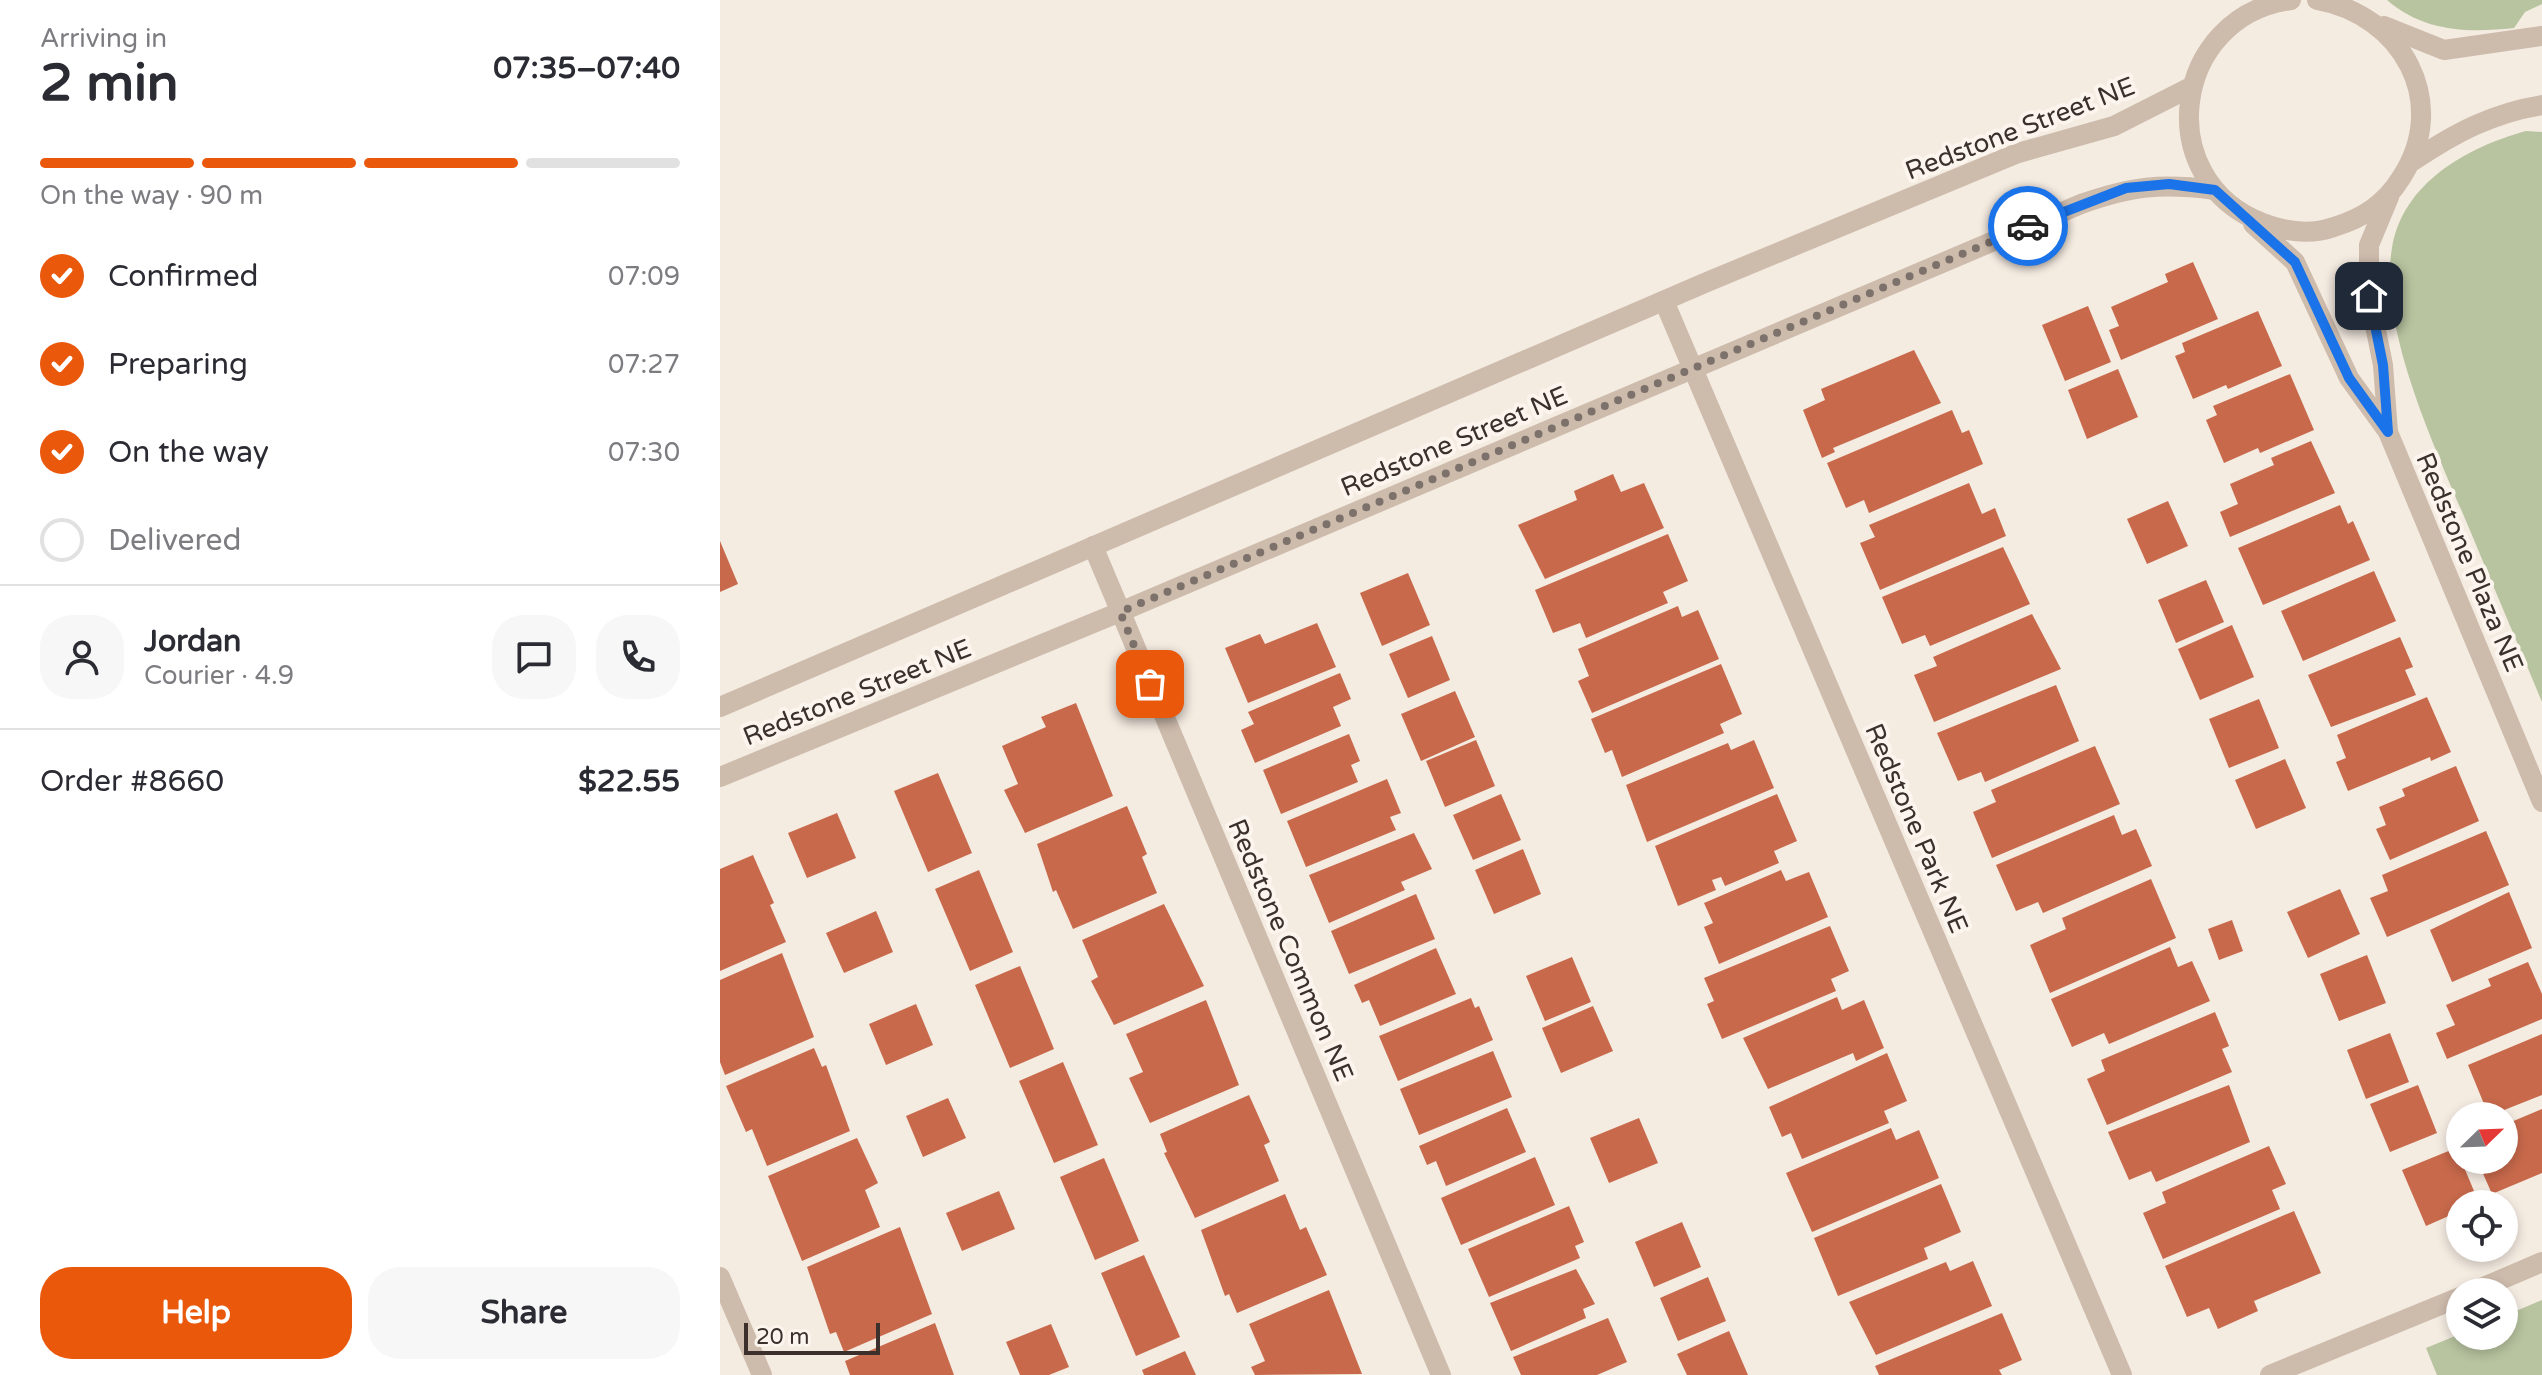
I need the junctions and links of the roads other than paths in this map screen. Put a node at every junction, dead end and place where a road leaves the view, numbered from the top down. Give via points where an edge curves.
1 (2241, 0) edge
2 (2291, 0) edge
3 (2317, 0) edge
4 (2343, 2) edge
5 (2235, 20) junction
6 (2377, 23) junction
7 (2542, 36) edge
8 (2191, 87) junction
9 (2542, 105) edge
10 (2413, 161) junction
11 (2215, 190) junction
12 (2391, 195) junction
13 (2244, 216) junction
14 (1664, 301) junction
15 (1692, 370) junction
16 (2388, 432) junction
17 (1093, 546) junction
18 (1120, 612) junction
19 (720, 707) edge
20 (720, 777) edge
21 (2542, 802) edge
22 (2542, 1262) edge
23 (720, 1277) edge
24 (2505, 1278) edge
25 (2446, 1303) edge
26 (762, 1375) edge
27 (1441, 1375) edge
28 (2122, 1375) edge
29 (2270, 1375) edge

1 - 5 street
2 - 5 street via 2269,3
3 - 4 street
4 - 6 street
5 - 8 street via 2207,50
6 - 7 street via 2444,50
6 - 10 street via 2403,51 2418,86 2421,124
8 - 11 street, Redstone Plaza NE via 2188,123 2196,159
8 - 14 street, Redstone Street NE via 2114,126 2018,153
9 - 10 street via 2505,111 2459,130
10 - 12 street
11 - 13 street, Redstone Plaza NE
11 - 15 street, Redstone Street NE via 2169,184 2126,188
12 - 13 street via 2359,219 2321,231 2282,230
12 - 16 street, Redstone Plaza NE via 2369,245 2369,296 2383,365
13 - 16 street, Redstone Plaza NE via 2295,262 2349,378
14 - 15 street, Redstone Park NE
14 - 17 street, Redstone Street NE
15 - 18 street, Redstone Street NE
15 - 28 street, Redstone Park NE
16 - 21 street, Redstone Plaza NE
17 - 18 street, Redstone Common NE
17 - 19 street, Redstone Street NE
18 - 20 street, Redstone Street NE
18 - 27 street, Redstone Common NE
22 - 24 street
23 - 26 street
25 - 29 street

